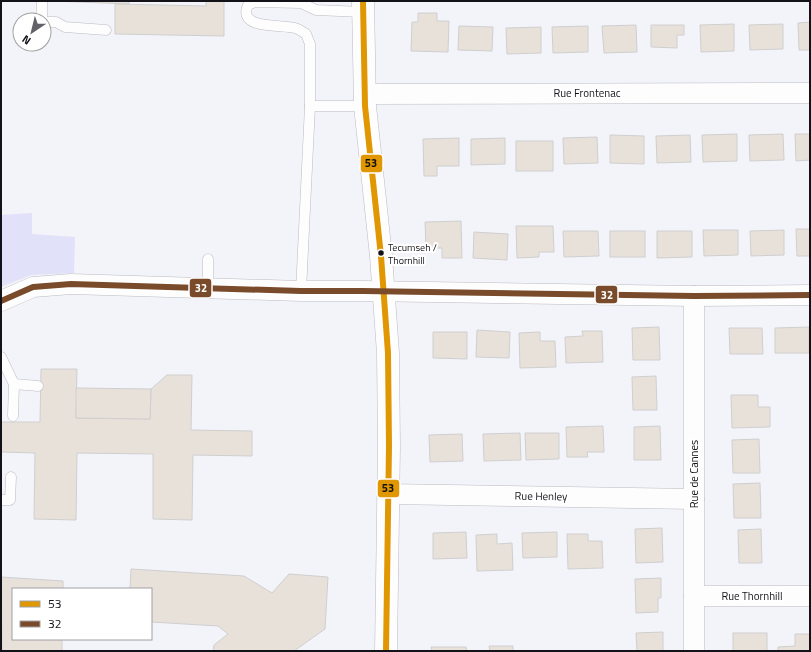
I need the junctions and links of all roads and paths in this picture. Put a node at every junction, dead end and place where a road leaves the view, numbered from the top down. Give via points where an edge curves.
1 (42, 1) edge
2 (363, 6) edge
3 (42, 12) edge
4 (52, 22) edge
5 (106, 30) dead end
6 (810, 93) edge
7 (365, 100) junction
8 (310, 106) junction
9 (208, 259) dead end
10 (208, 288) junction
11 (301, 291) junction
12 (384, 292) junction
13 (810, 295) edge
14 (694, 296) junction
15 (1, 301) edge
16 (1, 357) edge
17 (14, 384) junction
18 (38, 386) dead end
19 (13, 416) dead end
20 (11, 477) dead end
21 (388, 494) junction
22 (694, 499) junction
23 (1, 500) edge
24 (694, 596) junction
25 (810, 596) edge
26 (386, 651) edge
27 (694, 651) edge

1 - 3 lane
2 - 7 street
2 - 8 lane via 316,10 301,4 255,2 248,5 246,14 254,23 295,28 306,34 310,44
4 - 5 lane via 65,27
6 - 7 street, Rue Frontenac
7 - 8 lane
7 - 12 street
8 - 11 lane
9 - 10 lane
10 - 11 street
10 - 15 street via 51,285 33,287
11 - 12 street
12 - 14 street
12 - 21 street via 389,400
13 - 14 street
14 - 22 street, Rue de Cannes
16 - 17 lane
17 - 18 lane
17 - 19 lane
20 - 23 lane via 10,500
21 - 22 street, Rue Henley
21 - 26 street
22 - 24 street, Rue de Cannes
24 - 25 street, Rue Thornhill
24 - 27 street, Rue de Cannes

